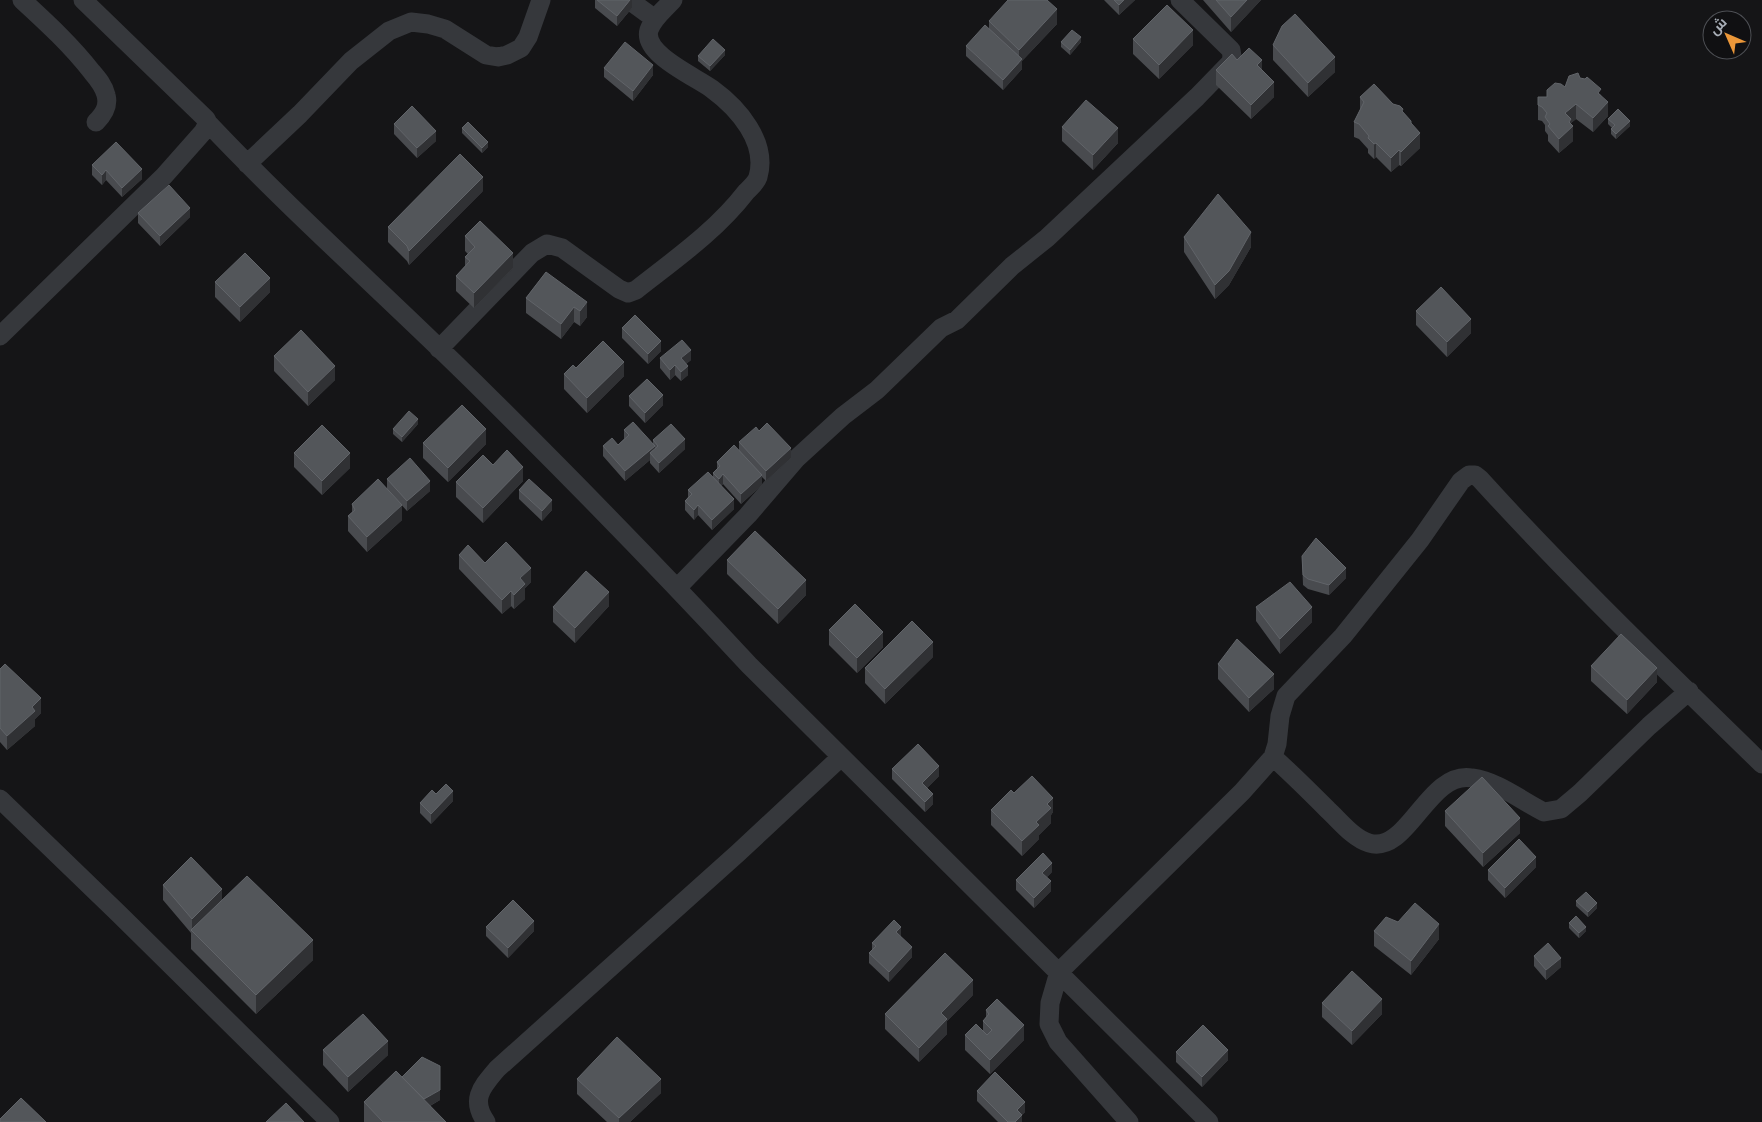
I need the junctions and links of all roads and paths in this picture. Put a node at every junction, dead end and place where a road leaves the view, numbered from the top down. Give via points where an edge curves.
1 (22, 0) edge
2 (83, 0) edge
3 (541, 0) edge
4 (630, 0) edge
5 (673, 0) edge
6 (1180, 0) edge
7 (655, 19) junction
8 (96, 122) dead end
9 (208, 124) junction
10 (247, 164) junction
11 (0, 336) edge
12 (439, 349) junction
13 (677, 588) junction
14 (1689, 691) junction
15 (841, 757) junction
16 (1274, 757) junction
17 (1762, 764) edge
18 (0, 798) edge
19 (1059, 972) junction
20 (330, 1122) edge
21 (486, 1122) edge
22 (1129, 1122) edge
23 (1209, 1122) edge

1 - 8 street via 68,43 101,83 107,102
2 - 9 street
3 - 10 street via 521,48 498,57 486,55 445,28 411,22 389,31 351,61
4 - 7 street
5 - 7 street
6 - 13 street via 1231,50 1231,62 1047,238 796,459 748,515
7 - 12 street via 649,30 650,42 659,53 732,105 753,134 760,157 757,179 732,210 689,248 628,293 562,248 547,244 532,253
9 - 10 street
9 - 11 street via 164,176
10 - 12 street
12 - 13 street
13 - 15 street
14 - 16 street via 1561,809 1544,812 1497,785 1461,777 1439,789 1398,836 1383,843 1372,844 1354,834
14 - 16 street via 1542,546 1480,479 1469,475 1343,636 1286,696
14 - 17 street
15 - 19 street
15 - 21 street via 497,1069 481,1089 478,1102
16 - 19 street
18 - 20 street
19 - 22 street via 1050,1003 1050,1024 1058,1042
19 - 23 street

